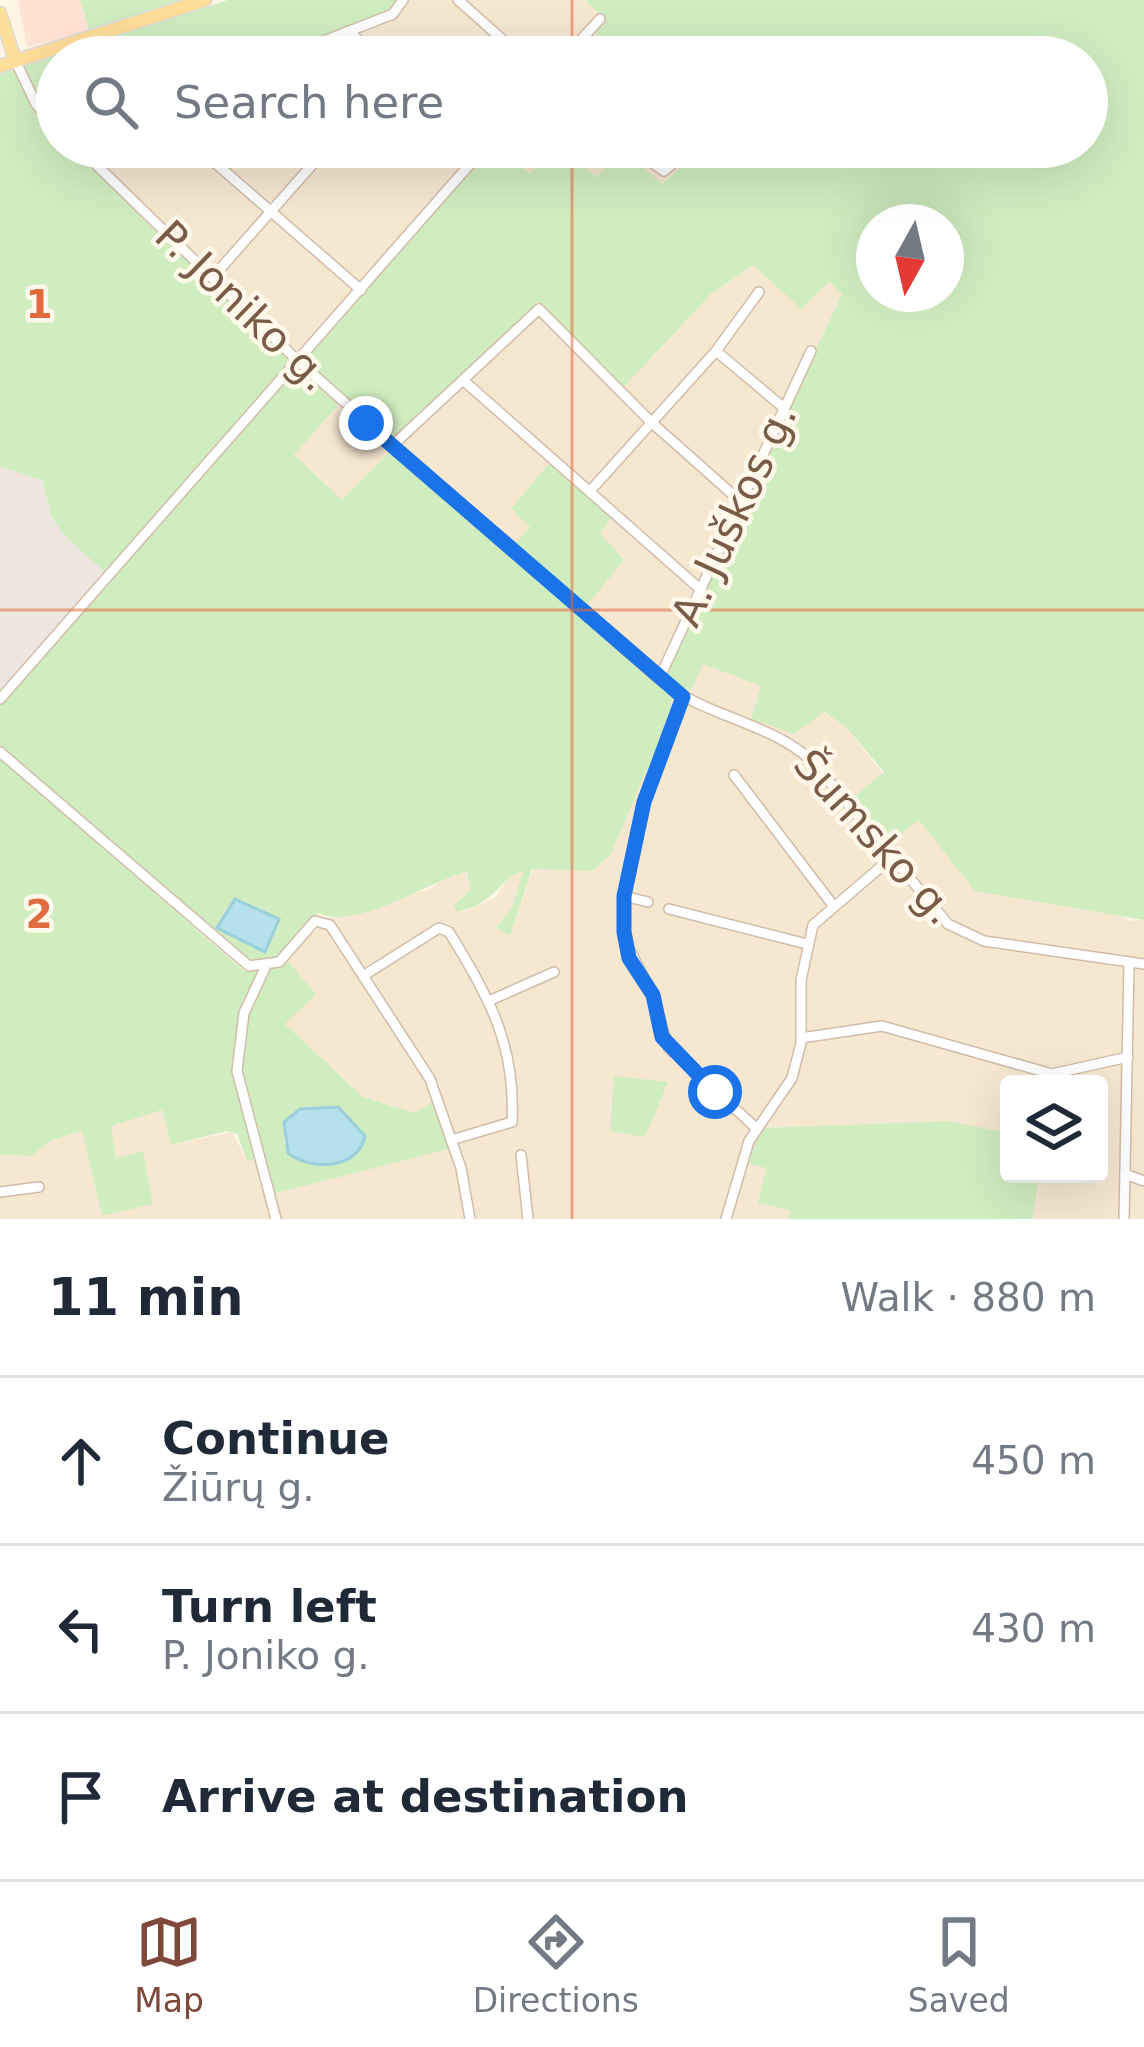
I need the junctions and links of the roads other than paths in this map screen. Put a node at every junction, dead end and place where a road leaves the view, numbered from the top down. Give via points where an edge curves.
1 (206, 0) edge
2 (404, 0) edge
3 (458, 0) edge
4 (0, 13) edge
5 (600, 19) dead end
6 (348, 31) junction
7 (91, 36) edge
8 (336, 36) edge
9 (354, 36) edge
10 (498, 36) edge
11 (585, 36) edge
12 (36, 53) edge
13 (15, 60) junction
14 (0, 66) edge
15 (36, 104) edge
16 (99, 168) edge
17 (220, 168) edge
18 (309, 168) edge
19 (467, 168) edge
20 (268, 212) junction
21 (212, 278) junction
22 (361, 290) junction
23 (759, 292) dead end
24 (716, 351) junction
25 (811, 351) dead end
26 (298, 361) junction
27 (463, 380) junction
28 (784, 407) junction
29 (651, 422) junction
30 (392, 446) junction
31 (590, 491) junction
32 (740, 501) junction
33 (700, 589) junction
34 (658, 680) junction
35 (683, 697) junction
36 (0, 699) edge
37 (0, 752) edge
38 (734, 775) dead end
39 (890, 859) junction
40 (624, 896) junction
41 (648, 902) dead end
42 (832, 904) junction
43 (668, 909) dead end
44 (807, 944) junction
45 (1129, 964) junction
46 (1144, 964) edge
47 (268, 966) junction
48 (554, 972) dead end
49 (363, 976) junction
50 (491, 1000) junction
51 (801, 1038) junction
52 (1128, 1058) junction
53 (756, 1128) junction
54 (451, 1140) junction
55 (521, 1155) dead end
56 (1124, 1174) junction
57 (1144, 1181) edge
58 (39, 1187) dead end
59 (0, 1192) edge
60 (276, 1219) edge
61 (470, 1219) edge
62 (529, 1219) edge
63 (726, 1219) edge
64 (1124, 1219) edge

1 - 7 main road
2 - 6 street via 392,14
3 - 10 street
4 - 13 main road
5 - 11 street
6 - 8 street
6 - 9 street
12 - 13 main road
13 - 14 main road
13 - 15 street
16 - 21 street, P. Joniko g.
17 - 20 street
18 - 20 street
19 - 22 street
20 - 21 street
20 - 22 street
21 - 26 street, P. Joniko g.
22 - 26 street
23 - 24 street
24 - 28 street
24 - 29 street
25 - 28 street, A. Juškos g.
26 - 30 street, P. Joniko g.
26 - 36 street
27 - 29 street via 538,309
27 - 30 street
27 - 31 street
28 - 32 street, A. Juškos g.
29 - 31 street
29 - 32 street
30 - 34 street, P. Joniko g.
31 - 33 street
32 - 33 street, A. Juškos g.
33 - 34 street, A. Juškos g.
34 - 35 street, P. Joniko g.
35 - 39 street, Šumsko g. via 806,754
35 - 40 street via 653,771
37 - 47 street via 244,963
38 - 42 street
39 - 42 street
39 - 45 street, Šumsko g. via 932,911 971,937
40 - 41 street
40 - 53 street via 626,948 653,995 662,1037
42 - 44 street
43 - 44 street
44 - 51 street
45 - 46 street, Šumsko g.
45 - 52 street
47 - 49 street via 320,920
47 - 60 street via 244,1013 237,1071
48 - 50 street
49 - 50 street via 439,928
49 - 54 street via 423,1064
50 - 54 street via 514,1081 509,1127
51 - 52 street via 882,1026 1052,1074
51 - 53 street via 786,1092
52 - 56 street
53 - 63 street
54 - 61 street
55 - 62 street
56 - 57 street
56 - 64 street
58 - 59 street

